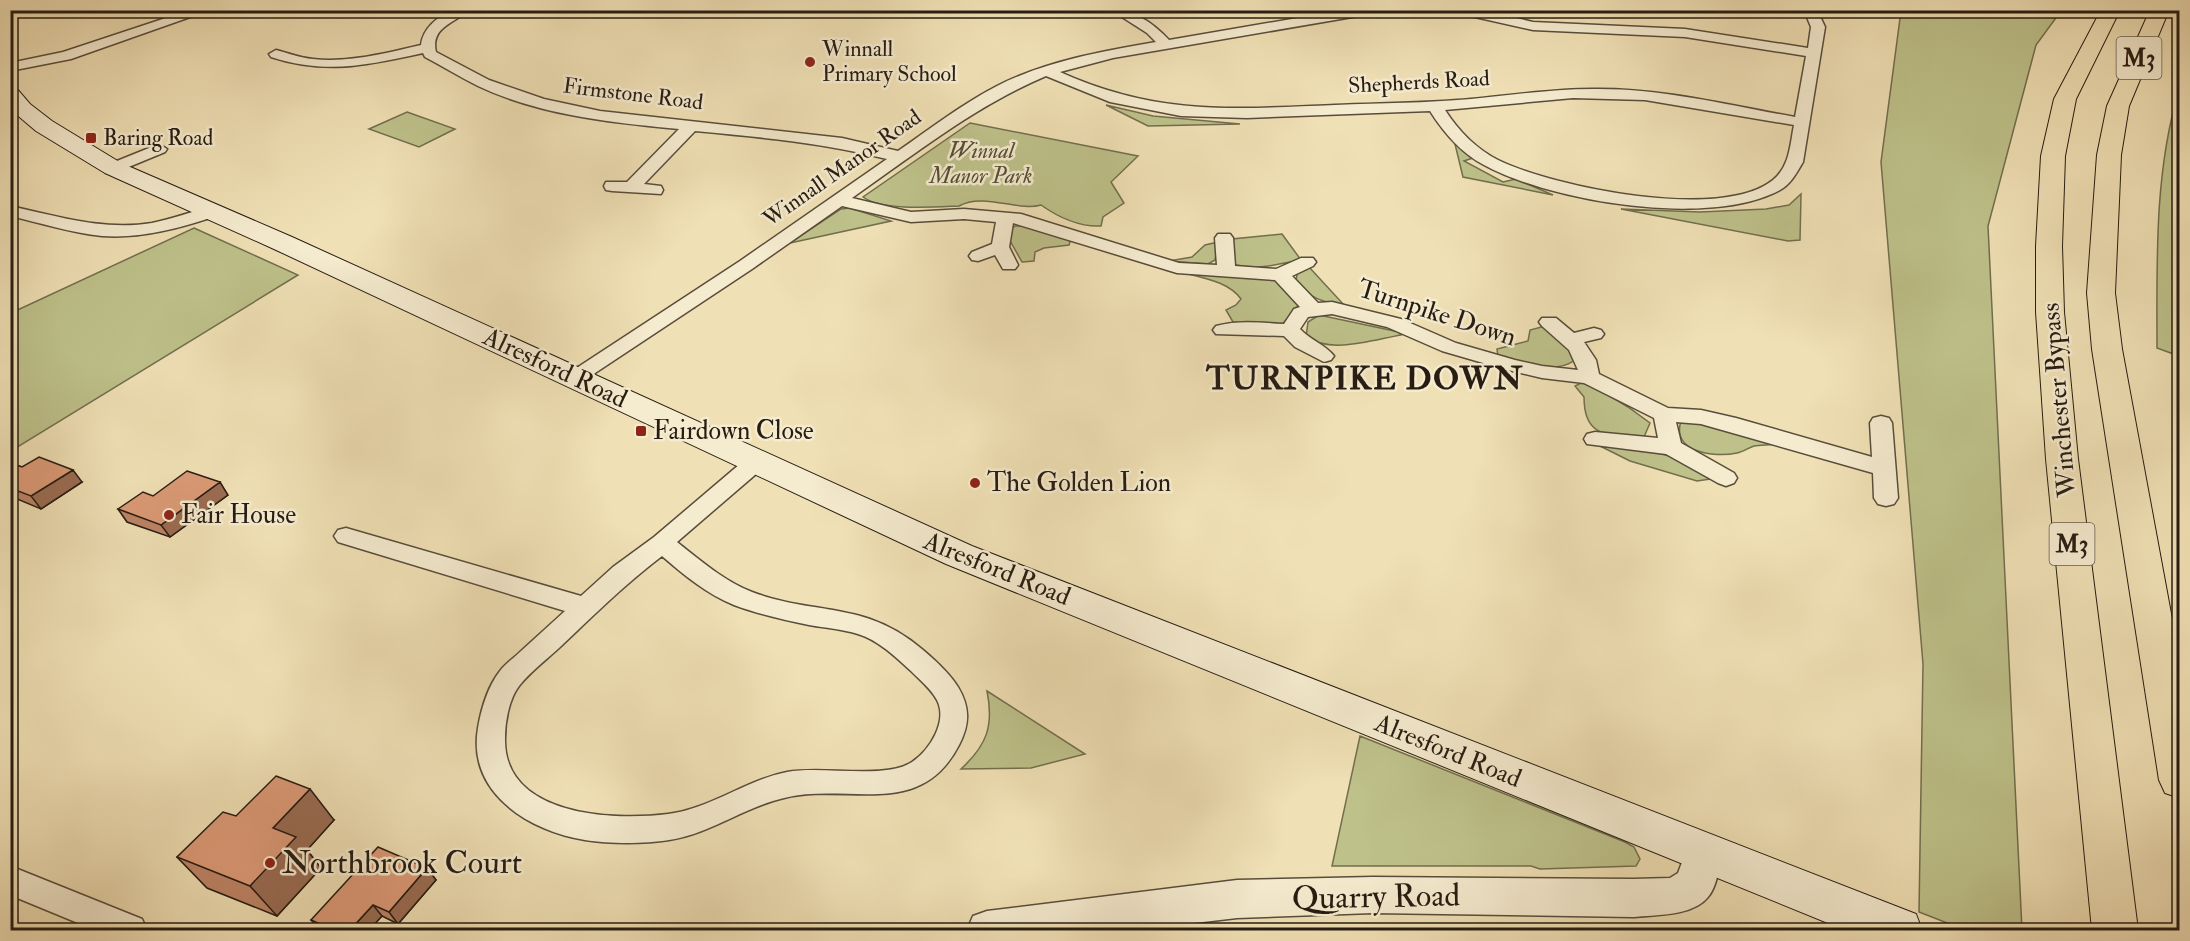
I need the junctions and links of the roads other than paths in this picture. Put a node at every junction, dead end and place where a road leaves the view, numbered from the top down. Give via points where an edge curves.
1 (204, 10) edge
2 (463, 10) edge
3 (1117, 10) edge
4 (1370, 10) edge
5 (1462, 10) edge
6 (1810, 10) edge
7 (2111, 10) edge
8 (2160, 10) edge
9 (1166, 45) junction
10 (428, 48) junction
11 (1813, 53) junction
12 (275, 54) dead end
13 (10, 67) edge
14 (1046, 71) junction
15 (10, 95) edge
16 (1435, 106) junction
17 (1800, 122) junction
18 (692, 125) junction
19 (159, 149) dead end
20 (901, 157) junction
21 (113, 168) junction
22 (612, 186) dead end
23 (631, 188) junction
24 (656, 190) dead end
25 (839, 200) junction
26 (10, 211) edge
27 (210, 212) junction
28 (1005, 217) junction
29 (1224, 238) dead end
30 (1000, 247) junction
31 (978, 256) dead end
32 (1307, 262) dead end
33 (1009, 265) dead end
34 (1226, 270) junction
35 (1278, 275) junction
36 (1313, 309) junction
37 (1549, 322) dead end
38 (1223, 330) dead end
39 (1290, 330) junction
40 (1594, 334) dead end
41 (1569, 340) junction
42 (1324, 356) dead end
43 (1589, 376) junction
44 (576, 377) junction
45 (1664, 414) junction
46 (1881, 423) dead end
47 (1595, 439) dead end
48 (1671, 447) junction
49 (755, 463) junction
50 (1883, 468) junction
51 (1726, 478) dead end
52 (1886, 498) dead end
53 (346, 536) dead end
54 (662, 543) junction
55 (585, 607) junction
56 (2180, 780) edge
57 (1704, 853) junction
58 (10, 880) edge
59 (125, 929) edge
60 (1895, 929) edge
61 (987, 930) edge
62 (2115, 930) edge

1 - 13 street via 66,56
2 - 10 street via 438,24
3 - 9 street via 1152,30
4 - 9 street, Winnall Manor Road
5 - 11 street via 1533,26 1684,33
6 - 11 street via 1818,27
7 - 62 highway, Winchester Bypass / M3 via 2066,99 2053,156 2049,246 2058,414
8 - 56 highway, Winchester Bypass / M3 via 2118,106 2109,155 2101,293 2107,349
9 - 14 street, Winnall Manor Road
10 - 12 street via 335,65 301,63
10 - 18 street, Firmstone Road via 430,54 472,79 534,101 570,111
11 - 17 street
14 - 16 street, Shepherds Road via 1079,88 1123,102 1189,113 1234,115
14 - 20 street, Winnall Manor Road via 982,101
15 - 21 main road, Alresford Road via 44,126
16 - 17 street, Shepherds Road via 1617,94 1671,99
16 - 17 street via 1456,136 1491,162 1558,188 1648,202 1718,202 1761,194 1777,185 1795,162
18 - 20 street, Firmstone Road via 790,135
18 - 23 street
19 - 21 street
20 - 25 street, Winnall Manor Road
21 - 27 main road, Alresford Road
22 - 23 street
23 - 24 street
25 - 28 street via 911,217
25 - 44 street, Winnall Manor Road
26 - 27 street via 115,231 162,225
27 - 44 main road, Alresford Road
28 - 30 street
28 - 34 street via 1166,266
29 - 34 street
30 - 31 street
30 - 33 street
32 - 35 street
34 - 35 street
35 - 36 street
36 - 39 street via 1301,313
36 - 43 street, Turnpike Down via 1340,310 1394,322 1449,347 1511,365
37 - 41 street
38 - 39 street
39 - 42 street via 1302,343
40 - 41 street
41 - 43 street via 1586,357
43 - 45 street, Turnpike Down
44 - 49 main road, Alresford Road
45 - 48 street
45 - 50 street, Turnpike Down via 1736,425
46 - 50 street
47 - 48 street
48 - 51 street
49 - 54 street
49 - 57 main road, Alresford Road via 959,555
50 - 52 street
53 - 55 street
54 - 55 street
54 - 55 street via 716,585 740,597 872,628 916,660 946,692 955,713 948,739 936,757 921,771 898,779 786,784 669,827 586,827 561,820 507,789 491,751 491,723 496,702 509,680
57 - 60 main road, Alresford Road
57 - 61 street, Quarry Road via 1694,885 1674,896 1373,895 1237,899
58 - 59 street

